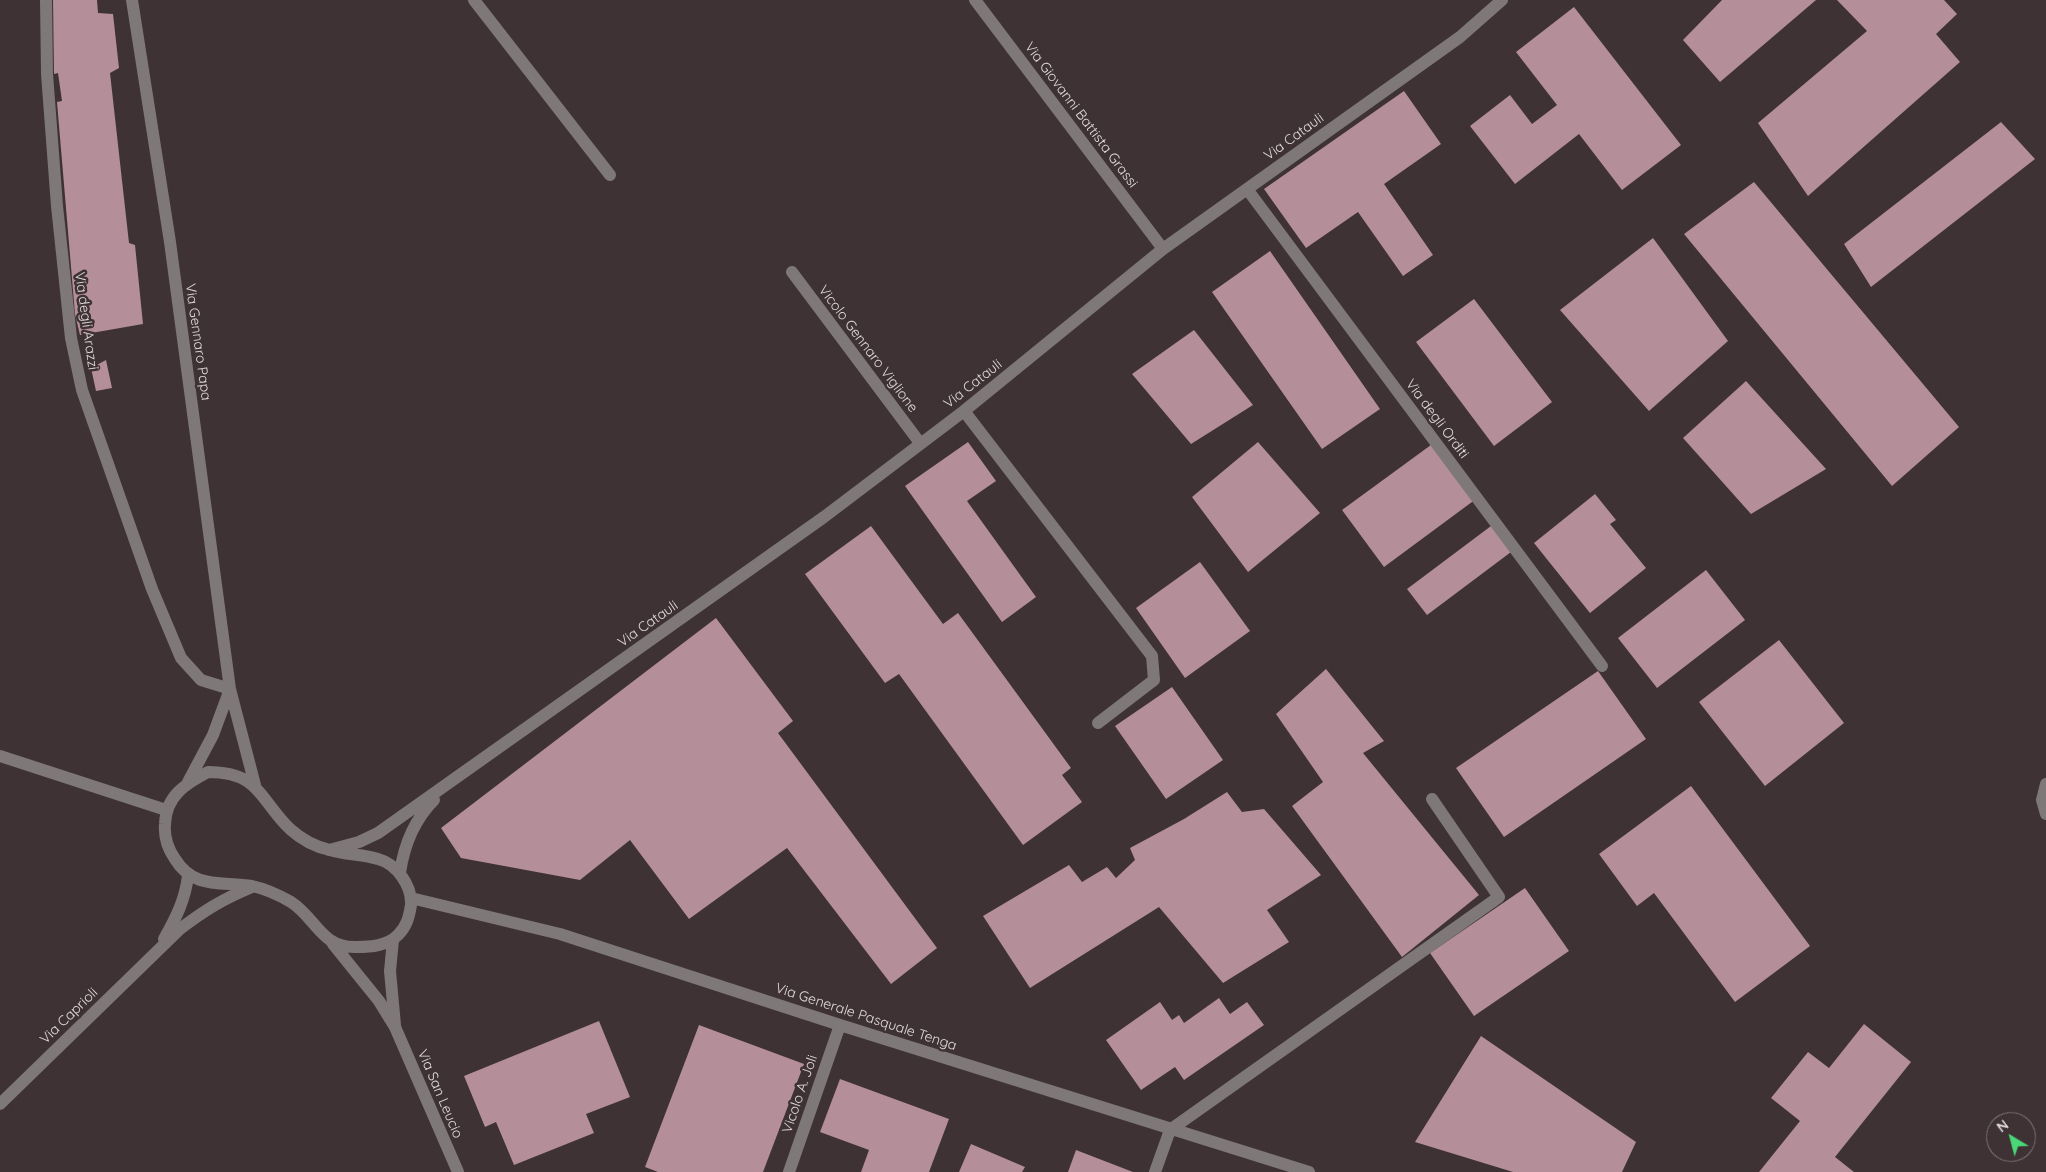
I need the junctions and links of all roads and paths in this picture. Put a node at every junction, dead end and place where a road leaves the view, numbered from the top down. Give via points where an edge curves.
1 (46, 0) edge
2 (474, 0) edge
3 (975, 0) edge
4 (1502, 0) edge
5 (134, 1) edge
6 (610, 174) dead end
7 (1247, 189) junction
8 (1163, 249) junction
9 (792, 272) dead end
10 (964, 411) junction
11 (920, 443) junction
12 (1602, 666) dead end
13 (230, 689) junction
14 (1098, 723) dead end
15 (0, 756) edge
16 (454, 780) junction
17 (188, 782) junction
18 (2046, 784) edge
19 (255, 786) junction
20 (1432, 799) dead end
21 (166, 810) junction
22 (2046, 814) edge
23 (329, 850) junction
24 (400, 874) junction
25 (188, 876) junction
26 (254, 887) junction
27 (411, 898) junction
28 (393, 940) junction
29 (332, 944) junction
30 (158, 950) junction
31 (840, 1026) junction
32 (395, 1027) junction
33 (0, 1104) edge
34 (1170, 1130) junction
35 (458, 1172) edge
36 (789, 1172) edge
37 (1155, 1172) edge
38 (1309, 1172) edge

1 - 13 street, Via degli Arazzi via 47,74 57,206 71,338 82,390 152,589 181,658 201,680
2 - 6 street
3 - 8 street, Via Giovanni Battista Grassi
4 - 7 street, Via Catauli via 1460,37
5 - 13 street, Via Gennaro Papa
7 - 8 street, Via Catauli
7 - 12 street, Via degli Orditi
8 - 10 street, Via Catauli
9 - 11 street, Vicolo Gennaro Viglione
10 - 11 street, Via Catauli
10 - 14 street via 1152,656 1154,680
11 - 16 street, Via Catauli via 824,517
13 - 17 street, Via Gennaro Papa via 212,735
13 - 19 street, Via Gennaro Papa
15 - 21 street
16 - 23 street, Via Catauli via 378,833
16 - 24 street, Via Catauli via 432,802 408,838
17 - 19 street via 208,772 223,772 241,777
17 - 21 street
18 - 22 street via 2042,800
19 - 23 street via 291,830 312,844
20 - 34 street via 1499,897
21 - 25 street via 164,832 171,853
23 - 24 street via 380,859
24 - 27 street
25 - 26 street, Via San Leucio via 220,885
25 - 30 street, Via Caprioli via 177,917
26 - 29 street, Via San Leucio via 271,892 302,909
26 - 30 street, Via Caprioli via 205,910
27 - 28 street via 405,928
27 - 31 street, Via Generale Pasquale Tenga via 560,934
28 - 29 street via 372,947 349,948
28 - 32 street, Via San Leucio via 390,971
29 - 32 street, Via San Leucio via 379,1001
30 - 33 street, Via Caprioli
31 - 34 street, Via Generale Pasquale Tenga
31 - 36 street, Vicolo A. Joli
32 - 35 street, Via San Leucio
34 - 37 street
34 - 38 street, Via Generale Pasquale Tenga

